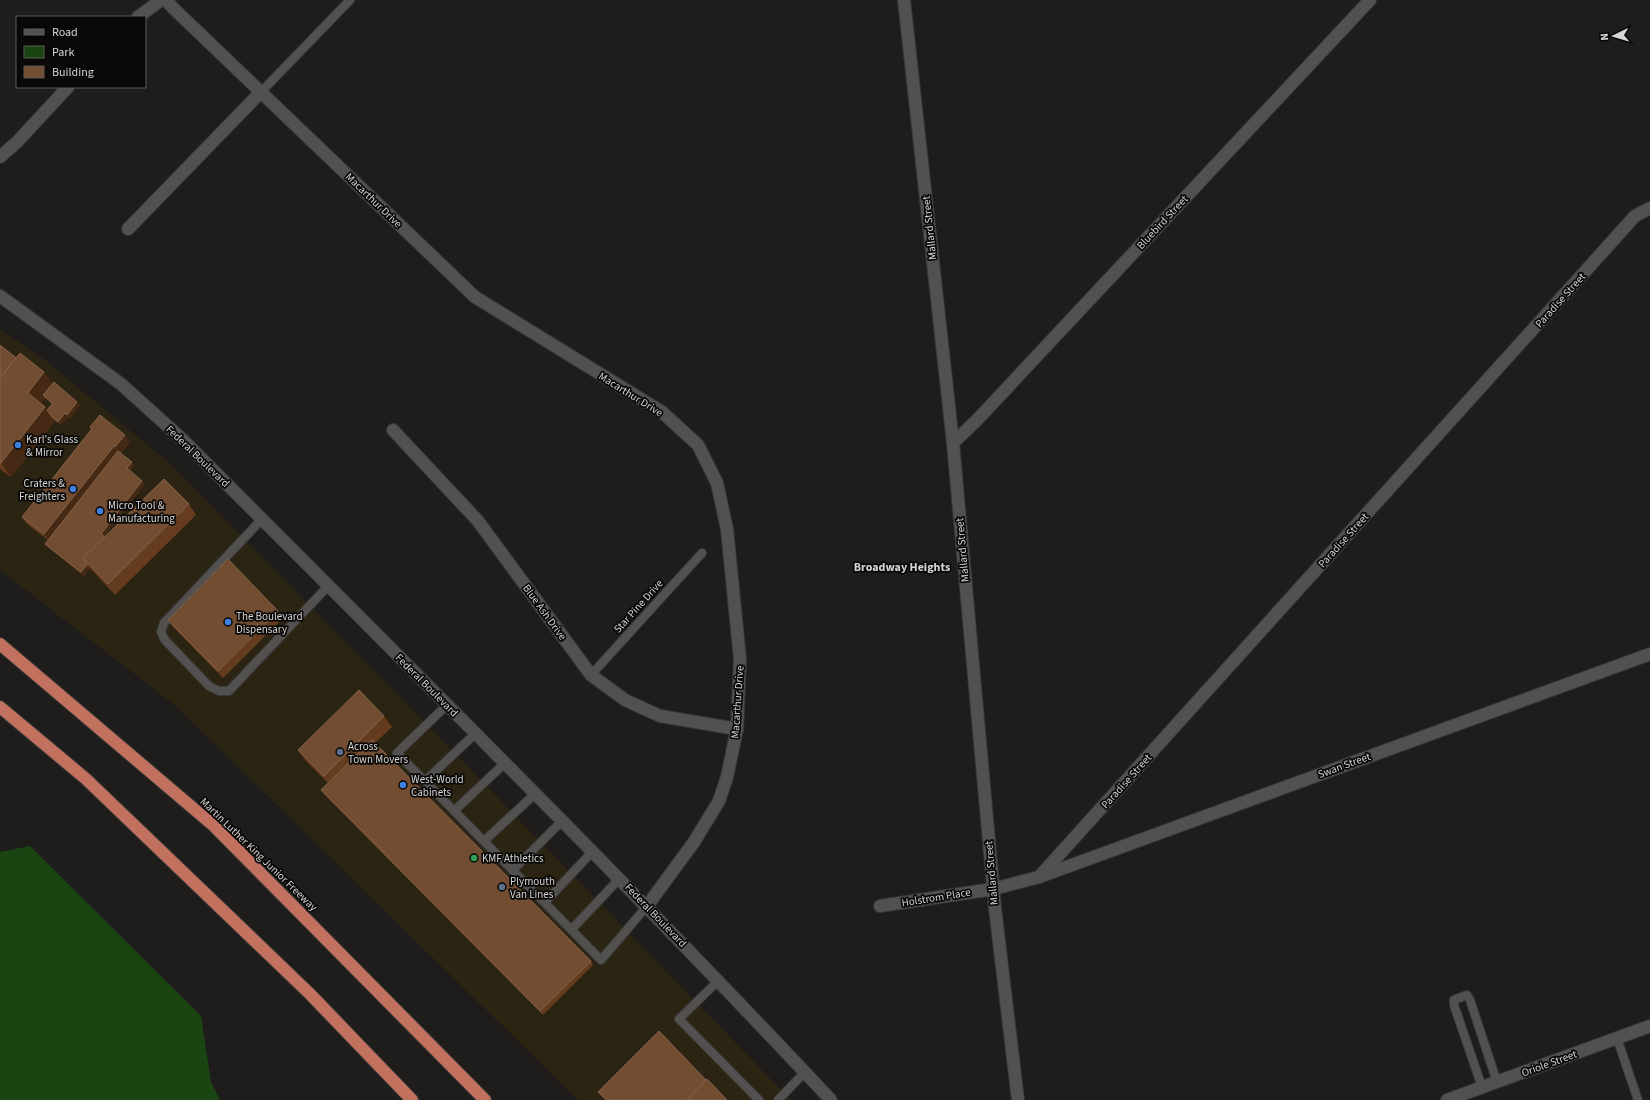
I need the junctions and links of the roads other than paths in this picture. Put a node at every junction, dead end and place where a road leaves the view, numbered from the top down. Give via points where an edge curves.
1 (162, 0) edge
2 (166, 0) edge
3 (350, 0) edge
4 (904, 0) edge
5 (1370, 0) edge
6 (139, 16) edge
7 (67, 88) edge
8 (261, 92) junction
9 (0, 157) edge
10 (1650, 208) edge
11 (128, 229) dead end
12 (0, 296) edge
13 (392, 430) dead end
14 (953, 444) junction
15 (262, 519) junction
16 (702, 553) dead end
17 (328, 585) junction
18 (0, 644) edge
19 (1650, 654) edge
20 (591, 675) junction
21 (447, 705) junction
22 (0, 707) edge
23 (737, 730) junction
24 (476, 732) junction
25 (506, 762) junction
26 (425, 781) junction
27 (536, 793) junction
28 (454, 811) junction
29 (563, 820) junction
30 (484, 841) junction
31 (593, 851) junction
32 (513, 870) junction
33 (1039, 877) junction
34 (620, 878) junction
35 (993, 889) junction
36 (545, 902) junction
37 (647, 906) junction
38 (880, 906) dead end
39 (572, 929) junction
40 (719, 980) junction
41 (1650, 1026) edge
42 (1617, 1038) junction
43 (805, 1072) junction
44 (1497, 1082) junction
45 (1482, 1087) junction
46 (412, 1100) edge
47 (485, 1100) edge
48 (759, 1100) edge
49 (778, 1100) edge
50 (831, 1100) edge
51 (1018, 1100) edge
52 (1447, 1100) edge
53 (1638, 1100) edge

1 - 6 street
2 - 8 street, Macarthur Drive
3 - 8 lane
4 - 14 street, Mallard Street
5 - 14 street, Bluebird Street
7 - 9 street
8 - 11 street
8 - 23 street, Macarthur Drive via 475,297 662,412 698,445 716,484 727,529 740,659
10 - 33 street, Paradise Street via 1635,216
12 - 15 street, Federal Boulevard via 121,384 183,440
13 - 20 street, Blue Ash Drive via 478,522
14 - 35 street, Mallard Street
15 - 17 street, Federal Boulevard
15 - 17 lane via 164,624 161,632 165,640 209,686 219,691 229,691
16 - 20 lane, Star Pine Drive
17 - 21 street, Federal Boulevard
18 - 47 highway, Martin Luther King Junior Freeway via 214,826
19 - 33 street, Swan Street
20 - 23 street, Blue Ash Drive via 624,700 660,716
21 - 24 street, Federal Boulevard
21 - 26 lane via 397,753
22 - 46 highway via 92,785 309,993
23 - 37 street, Macarthur Drive via 719,800 694,842
24 - 25 street, Federal Boulevard
24 - 26 lane
25 - 27 street, Federal Boulevard
25 - 28 lane
26 - 28 lane
27 - 29 street, Federal Boulevard
27 - 30 lane
28 - 30 lane
29 - 31 street, Federal Boulevard
29 - 32 lane
30 - 32 lane
31 - 34 street, Federal Boulevard
31 - 36 lane
32 - 36 lane
33 - 35 street, Swan Street
34 - 37 street, Federal Boulevard
34 - 39 lane
35 - 38 street, Holstrom Place
35 - 51 street, Mallard Street
36 - 39 lane
37 - 39 lane via 601,960
37 - 40 street, Federal Boulevard
40 - 43 street, Federal Boulevard
40 - 48 lane via 679,1019
41 - 42 street, Oriole Street
42 - 44 street, Oriole Street
42 - 53 lane
43 - 49 lane
43 - 50 street, Federal Boulevard
44 - 45 street, Oriole Street
44 - 45 lane via 1470,1000 1464,995 1454,1000 1454,1005
45 - 52 street, Oriole Street

